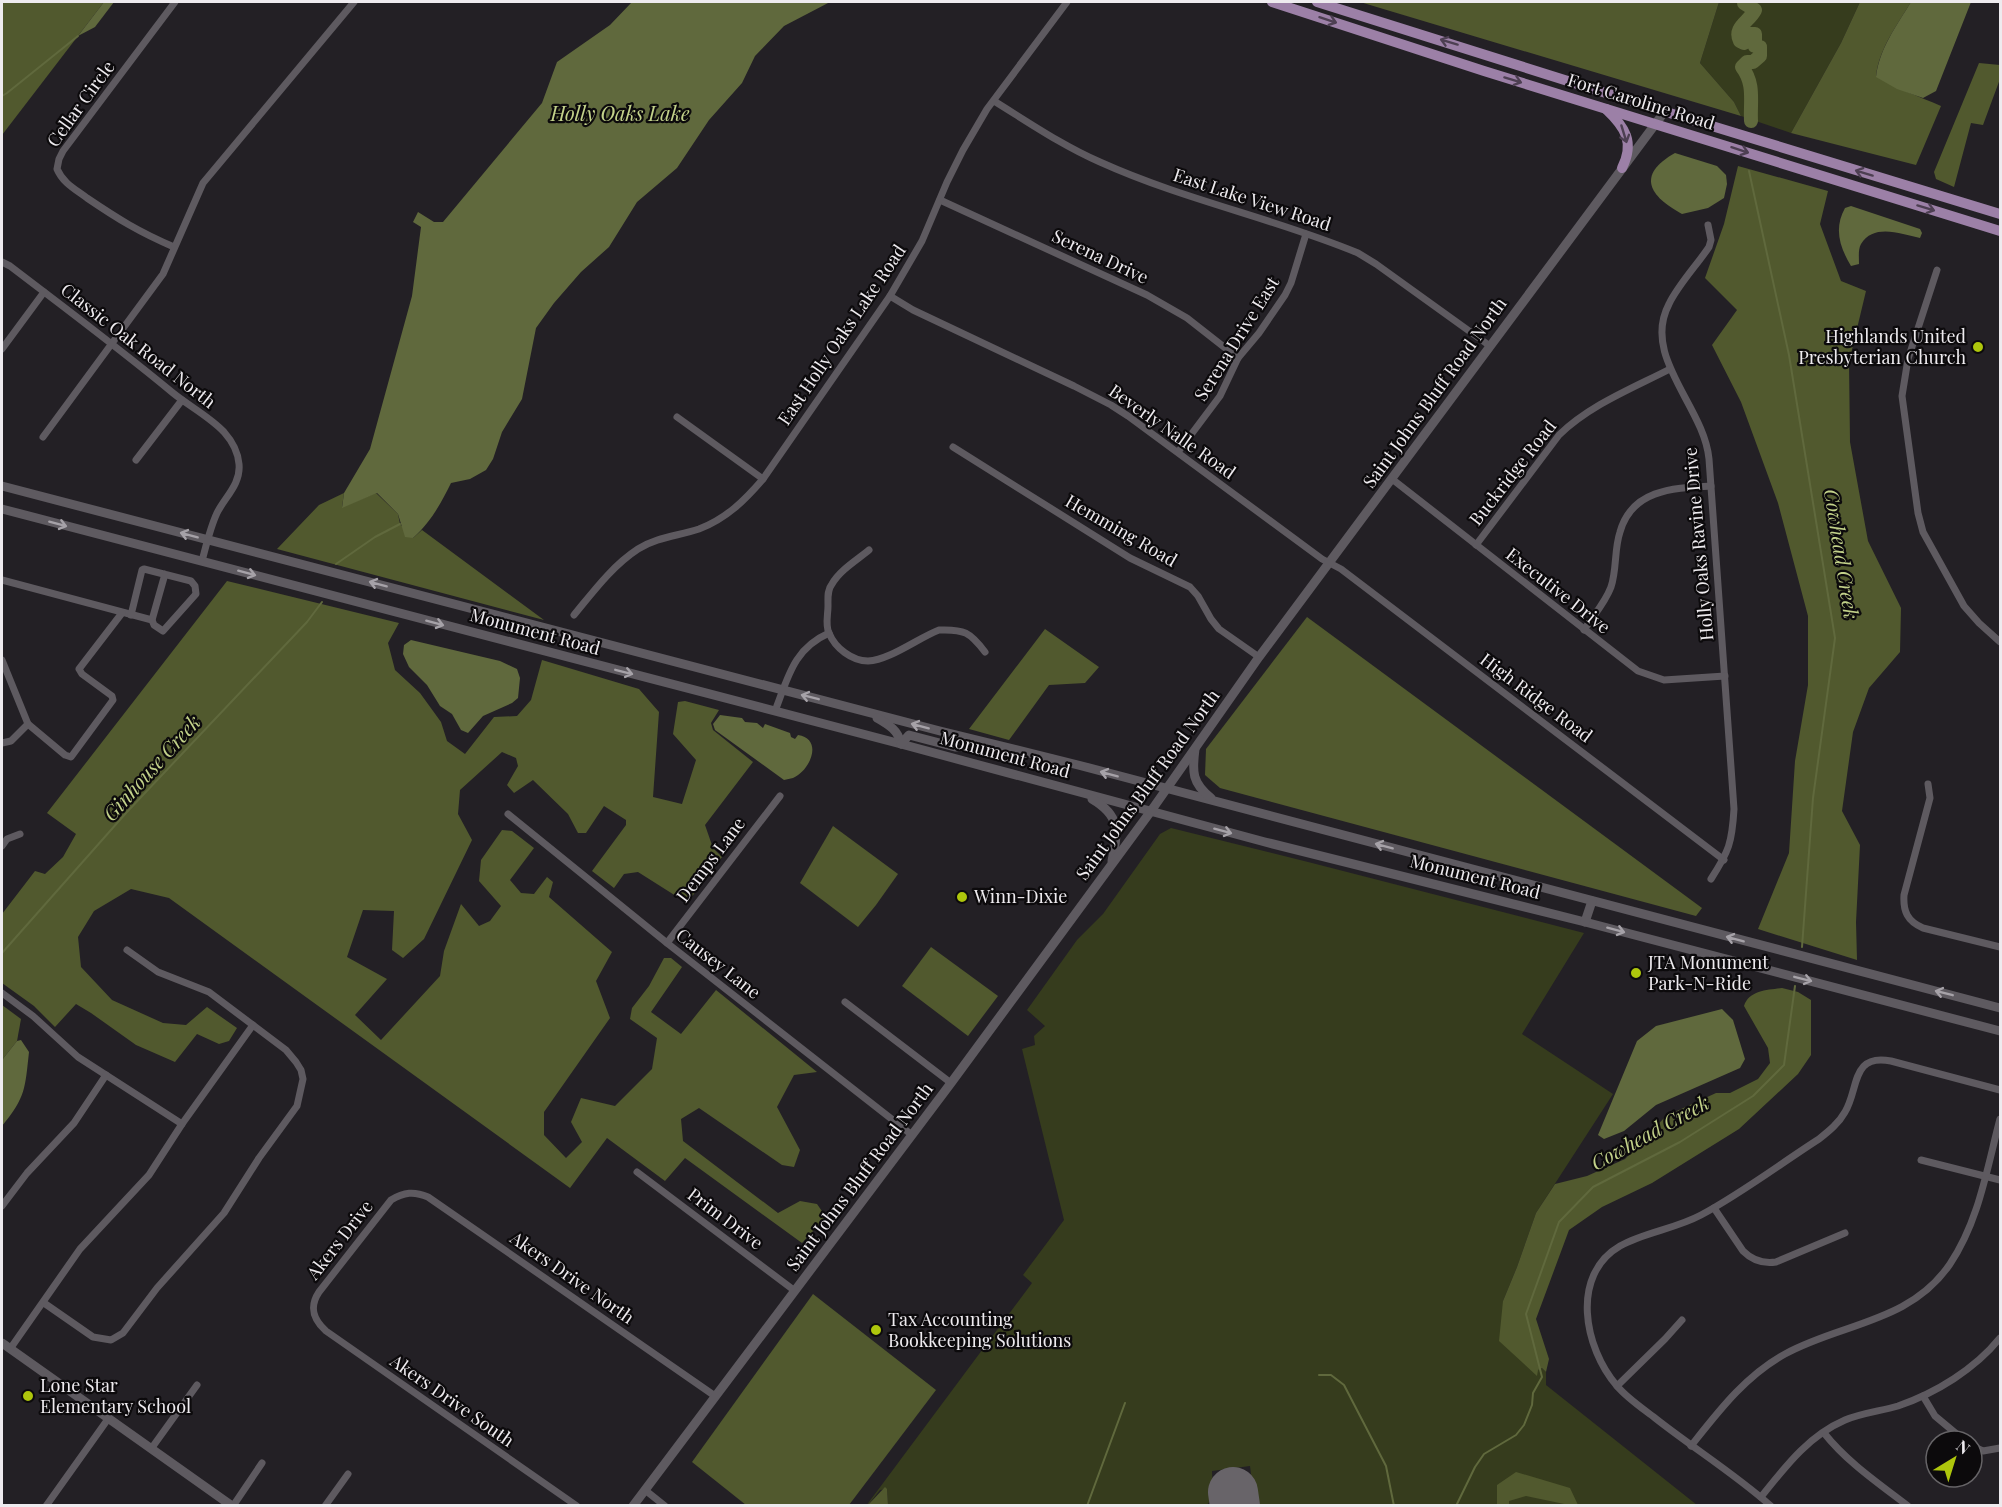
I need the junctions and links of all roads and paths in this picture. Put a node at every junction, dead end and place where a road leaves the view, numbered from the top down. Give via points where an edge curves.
1 (175, 2) edge
2 (354, 2) edge
3 (1067, 2) edge
4 (1272, 2) edge
5 (1317, 2) edge
6 (994, 100) junction
7 (1603, 107) junction
8 (1665, 111) junction
9 (1656, 123) junction
10 (1622, 168) junction
11 (940, 200) junction
12 (2001, 214) edge
13 (1708, 225) dead end
14 (2001, 231) edge
15 (1306, 234) junction
16 (174, 247) junction
17 (2, 262) edge
18 (1938, 270) dead end
19 (44, 292) junction
20 (890, 296) junction
21 (112, 343) junction
22 (1490, 346) junction
23 (2, 349) edge
24 (1238, 358) junction
25 (1670, 369) junction
26 (182, 400) junction
27 (677, 417) dead end
28 (43, 437) dead end
29 (953, 447) dead end
30 (1178, 452) junction
31 (136, 460) dead end
32 (764, 479) junction
33 (1392, 479) junction
34 (2, 486) edge
35 (1711, 486) junction
36 (2, 509) edge
37 (208, 540) junction
38 (1476, 545) junction
39 (869, 550) dead end
40 (202, 561) junction
41 (1330, 564) junction
42 (165, 574) junction
43 (2, 580) edge
44 (122, 613) junction
45 (131, 615) junction
46 (574, 615) dead end
47 (152, 620) junction
48 (1584, 630) junction
49 (829, 633) junction
50 (2001, 642) edge
51 (985, 652) dead end
52 (1259, 657) junction
53 (2, 660) edge
54 (1725, 676) junction
55 (783, 690) junction
56 (775, 711) junction
57 (867, 712) junction
58 (28, 724) junction
59 (2, 743) edge
60 (901, 744) junction
61 (996, 744) junction
62 (1195, 748) junction
63 (1928, 784) dead end
64 (1166, 789) junction
65 (1082, 794) junction
66 (780, 796) dead end
67 (1215, 801) junction
68 (1151, 811) junction
69 (508, 814) dead end
70 (20, 834) dead end
71 (2, 846) edge
72 (1724, 860) junction
73 (1111, 865) junction
74 (1712, 879) dead end
75 (1592, 901) junction
76 (1585, 922) junction
77 (667, 943) junction
78 (2001, 947) edge
79 (127, 950) dead end
80 (2, 993) edge
81 (845, 1002) dead end
82 (2001, 1008) edge
83 (253, 1025) junction
84 (2001, 1031) edge
85 (106, 1075) junction
86 (951, 1083) junction
87 (2001, 1090) edge
88 (2001, 1119) edge
89 (182, 1124) junction
90 (912, 1136) junction
91 (1921, 1160) dead end
92 (637, 1172) dead end
93 (1985, 1176) junction
94 (2001, 1180) edge
95 (408, 1193) joint
96 (2, 1206) edge
97 (1714, 1208) junction
98 (1845, 1233) dead end
99 (795, 1291) junction
100 (44, 1303) junction
101 (314, 1317) joint
102 (1682, 1320) dead end
103 (2001, 1338) edge
104 (6, 1346) edge
105 (197, 1385) dead end
106 (1617, 1386) junction
107 (715, 1396) junction
108 (1923, 1396) junction
109 (108, 1419) junction
110 (1951, 1429) edge
111 (1824, 1433) junction
112 (1690, 1446) junction
113 (2001, 1448) edge
114 (151, 1449) junction
115 (1984, 1451) edge
116 (262, 1463) dead end
117 (348, 1474) dead end
118 (645, 1490) junction
119 (1761, 1497) junction
120 (48, 1503) edge
121 (57, 1506) edge
122 (233, 1506) edge
123 (325, 1506) edge
124 (577, 1506) edge
125 (633, 1506) edge
126 (665, 1506) edge
127 (1771, 1506) edge
128 (1908, 1506) edge

1 - 16 street, Cellar Circle via 63,151 57,169 63,181 116,219
2 - 16 street via 215,166 203,183
3 - 6 street, East Holly Oaks Lake Road
4 -> 7 main road, Fort Caroline Road
8 -> 5 main road, Fort Caroline Road
6 - 11 street, East Holly Oaks Lake Road via 963,150
6 - 15 street, East Lake View Road via 1102,164
7 - 9 main road, Fort Caroline Road
7 -> 10 main road via 1621,123 1628,139
8 - 9 main road, Saint Johns Bluff Road North
12 -> 8 main road, Fort Caroline Road
9 - 10 main road, Saint Johns Bluff Road North
9 -> 14 main road, Fort Caroline Road
10 - 22 main road, Saint Johns Bluff Road North
11 - 20 street, East Holly Oaks Lake Road
11 - 24 street, Serena Drive via 1147,295 1187,318
13 - 25 street, Holly Oaks Ravine Drive via 1709,247 1669,302 1661,328
15 - 22 street, East Lake View Road via 1349,249 1376,264
15 - 24 street, Serena Drive East via 1285,295
16 - 21 street via 163,274
17 - 19 street, Classic Oak Road North
18 - 50 street via 1908,359 1902,396 1918,513 1927,540 1964,606
19 - 21 street, Classic Oak Road North
19 - 23 street
20 - 30 street, Beverly Nalle Road via 1111,405
20 - 32 street, East Holly Oaks Lake Road
21 - 26 street, Classic Oak Road North
21 - 28 street
22 - 33 main road, Saint Johns Bluff Road North
24 - 30 street, Serena Drive East via 1220,396
25 - 35 street, Holly Oaks Ravine Drive via 1705,437
25 - 38 street, Buckridge Road via 1590,409 1558,435
26 - 31 street
26 - 37 street, Classic Oak Road North via 225,433 235,448 240,467 236,484 216,516
27 - 32 street
29 - 52 street, Hemming Road via 1130,558 1190,587 1219,629
30 - 41 street, Beverly Nalle Road
32 - 46 street, East Holly Oaks Lake Road via 717,521 638,549 607,576
33 - 38 street, Executive Drive
33 - 41 main road, Saint Johns Bluff Road North
37 -> 34 main road, Monument Road
35 - 48 street via 1660,491 1644,499 1627,516 1620,532 1611,587
35 - 54 street, Holly Oaks Ravine Drive
36 -> 40 main road, Monument Road
37 - 40 street
55 -> 37 main road, Monument Road
38 - 48 street, Executive Drive
39 - 49 street via 830,586
40 -> 56 main road, Monument Road
41 - 52 main road, Saint Johns Bluff Road North
41 - 72 street, High Ridge Road via 1341,568
42 - 45 street via 142,570
42 - 47 street
42 - 47 street via 191,582 196,594 163,631
43 - 44 street
44 - 45 street
44 - 58 street via 80,669 113,700 75,754 65,754
45 - 47 street
48 - 54 street, Executive Drive via 1647,676 1664,680
49 - 51 street via 847,655 867,661 939,630 964,631
49 - 55 street via 800,654
52 - 62 main road, Saint Johns Bluff Road North
53 - 58 street
54 - 72 street, Holly Oaks Ravine Drive via 1734,809 1730,845
55 - 56 street
57 -> 55 main road, Monument Road
56 - 60 main road, Monument Road
57 - 60 main road via 894,729
61 -> 57 main road, Monument Road
58 - 59 street via 11,741
60 - 61 main road via 909,735 955,747
60 - 65 main road, Monument Road
64 -> 61 main road, Monument Road
62 - 64 main road, Saint Johns Bluff Road North
62 - 67 main road via 1192,766 1196,782
63 - 78 street via 1930,798 1904,895 1906,914 1923,928
64 - 67 main road, Monument Road
64 - 68 main road, Saint Johns Bluff Road North
65 - 68 main road, Monument Road
65 - 73 main road via 1103,806 1115,820 1117,839
66 - 77 street, Demps Lane
75 -> 67 main road, Monument Road
68 - 73 main road, Saint Johns Bluff Road North
68 -> 76 main road, Monument Road
69 - 77 street, Causey Lane
70 - 71 street via 7,839
72 - 74 street, Holly Oaks Ravine Drive
73 - 86 main road, Saint Johns Bluff Road North
75 - 76 main road
82 -> 75 main road, Monument Road
76 -> 84 main road, Monument Road
77 - 90 street, Causey Lane
79 - 83 street via 158,972 209,992
80 - 85 street via 78,1057
81 - 86 street
83 - 89 street
83 - 100 street via 286,1050 303,1079 297,1106 224,1214 123,1332 111,1340 93,1337
85 - 89 street
85 - 96 street via 74,1123
86 - 90 main road, Saint Johns Bluff Road North
87 - 97 street via 1892,1061 1867,1064 1858,1072 1844,1114 1830,1130
88 - 93 street
89 - 100 street via 149,1175 80,1249
90 - 99 main road, Saint Johns Bluff Road North
91 - 93 street
92 - 99 street, Prim Drive
93 - 94 street
93 - 112 street via 1966,1235 1949,1265 1921,1295 1885,1317 1803,1345 1773,1361 1731,1396
95 - 101 street, Akers Drive via 391,1200 319,1292 313,1302
95 - 107 street, Akers Drive North via 428,1197
97 - 98 street via 1743,1251 1767,1263
97 - 106 street via 1693,1220 1621,1246 1609,1254 1594,1274 1586,1307 1589,1325 1601,1361
99 - 107 main road, Saint Johns Bluff Road North
100 - 104 street
101 - 124 street, Akers Drive South via 326,1331
102 - 106 street
103 - 108 street via 1959,1375
104 - 109 main road
105 - 114 street
106 - 112 street
107 - 118 main road, Saint Johns Bluff Road North
108 - 110 street via 1935,1416
108 - 111 street via 1844,1421
109 - 114 main road
109 - 120 street
111 - 119 street via 1792,1458
111 - 128 street via 1851,1462
112 - 119 street
113 - 115 street
114 - 122 main road
116 - 122 street
117 - 123 street
118 - 125 main road, Saint Johns Bluff Road North
118 - 126 street
119 - 127 street
120 - 121 street

